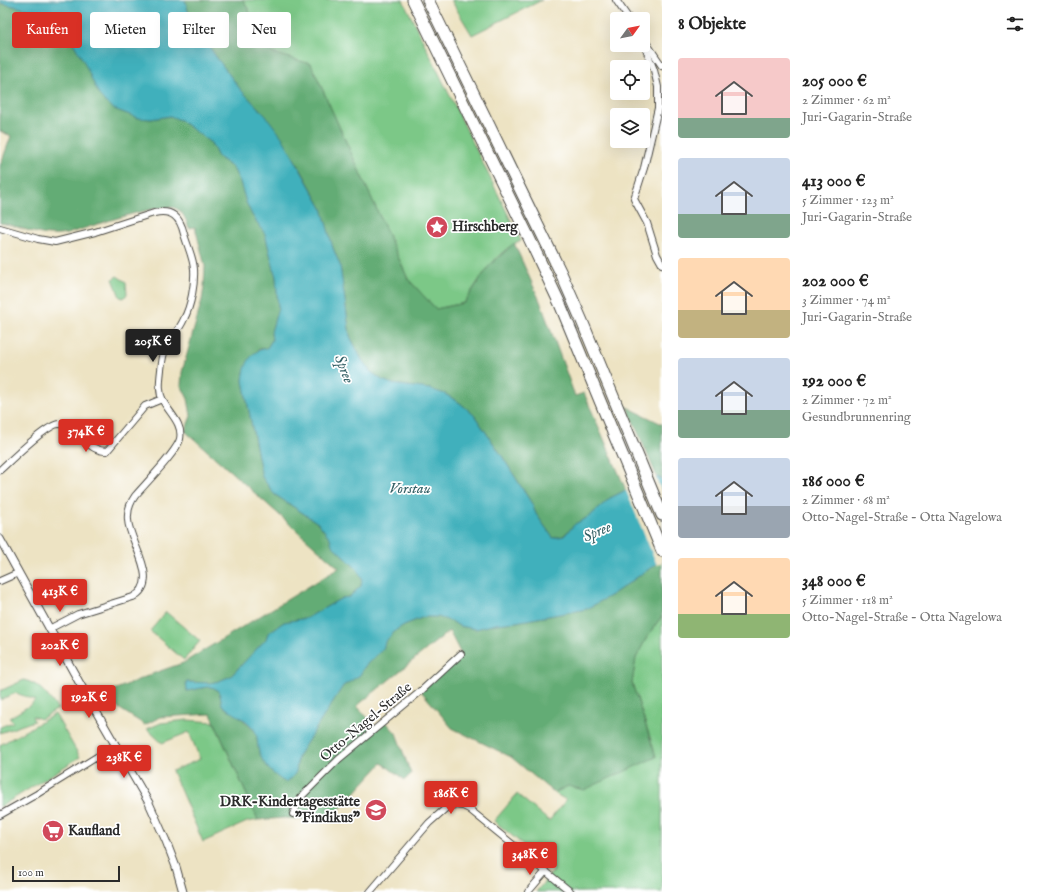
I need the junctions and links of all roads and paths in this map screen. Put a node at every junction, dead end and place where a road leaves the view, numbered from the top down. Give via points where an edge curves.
1 (412, 0) edge
2 (428, 0) edge
3 (616, 0) edge
4 (624, 12) edge
5 (650, 48) edge
6 (647, 52) edge
7 (662, 66) edge
8 (0, 228) edge
9 (662, 264) edge
10 (162, 399) junction
11 (0, 470) edge
12 (662, 515) edge
13 (0, 539) edge
14 (662, 551) edge
15 (18, 572) junction
16 (0, 580) edge
17 (49, 628) junction
18 (461, 654) dead end
19 (116, 745) junction
20 (293, 814) dead end
21 (0, 815) edge
22 (546, 871) junction
23 (183, 892) edge
24 (370, 892) edge
25 (528, 892) edge
26 (571, 892) edge

1 - 14 highway via 560,304
2 - 12 highway via 561,273
3 - 4 street
5 - 7 street
6 - 9 street via 658,87 658,108 634,199 647,223
8 - 10 street via 55,242 164,211 172,213 178,219 194,268 194,283 185,318 163,354 160,389
10 - 11 street via 145,406 107,450 94,448 70,428 59,424 50,427 30,442
10 - 17 street via 179,426 180,438 171,454 135,496 130,504 128,516 130,530 144,570 144,587 133,597 78,614
13 - 15 street
15 - 16 street
15 - 17 street
17 - 19 street
18 - 20 street, Otto-Nagel-Straße via 339,759 299,799
19 - 21 street
19 - 23 street via 160,825
22 - 24 street via 469,809 453,805 429,823
22 - 25 street
22 - 26 street

